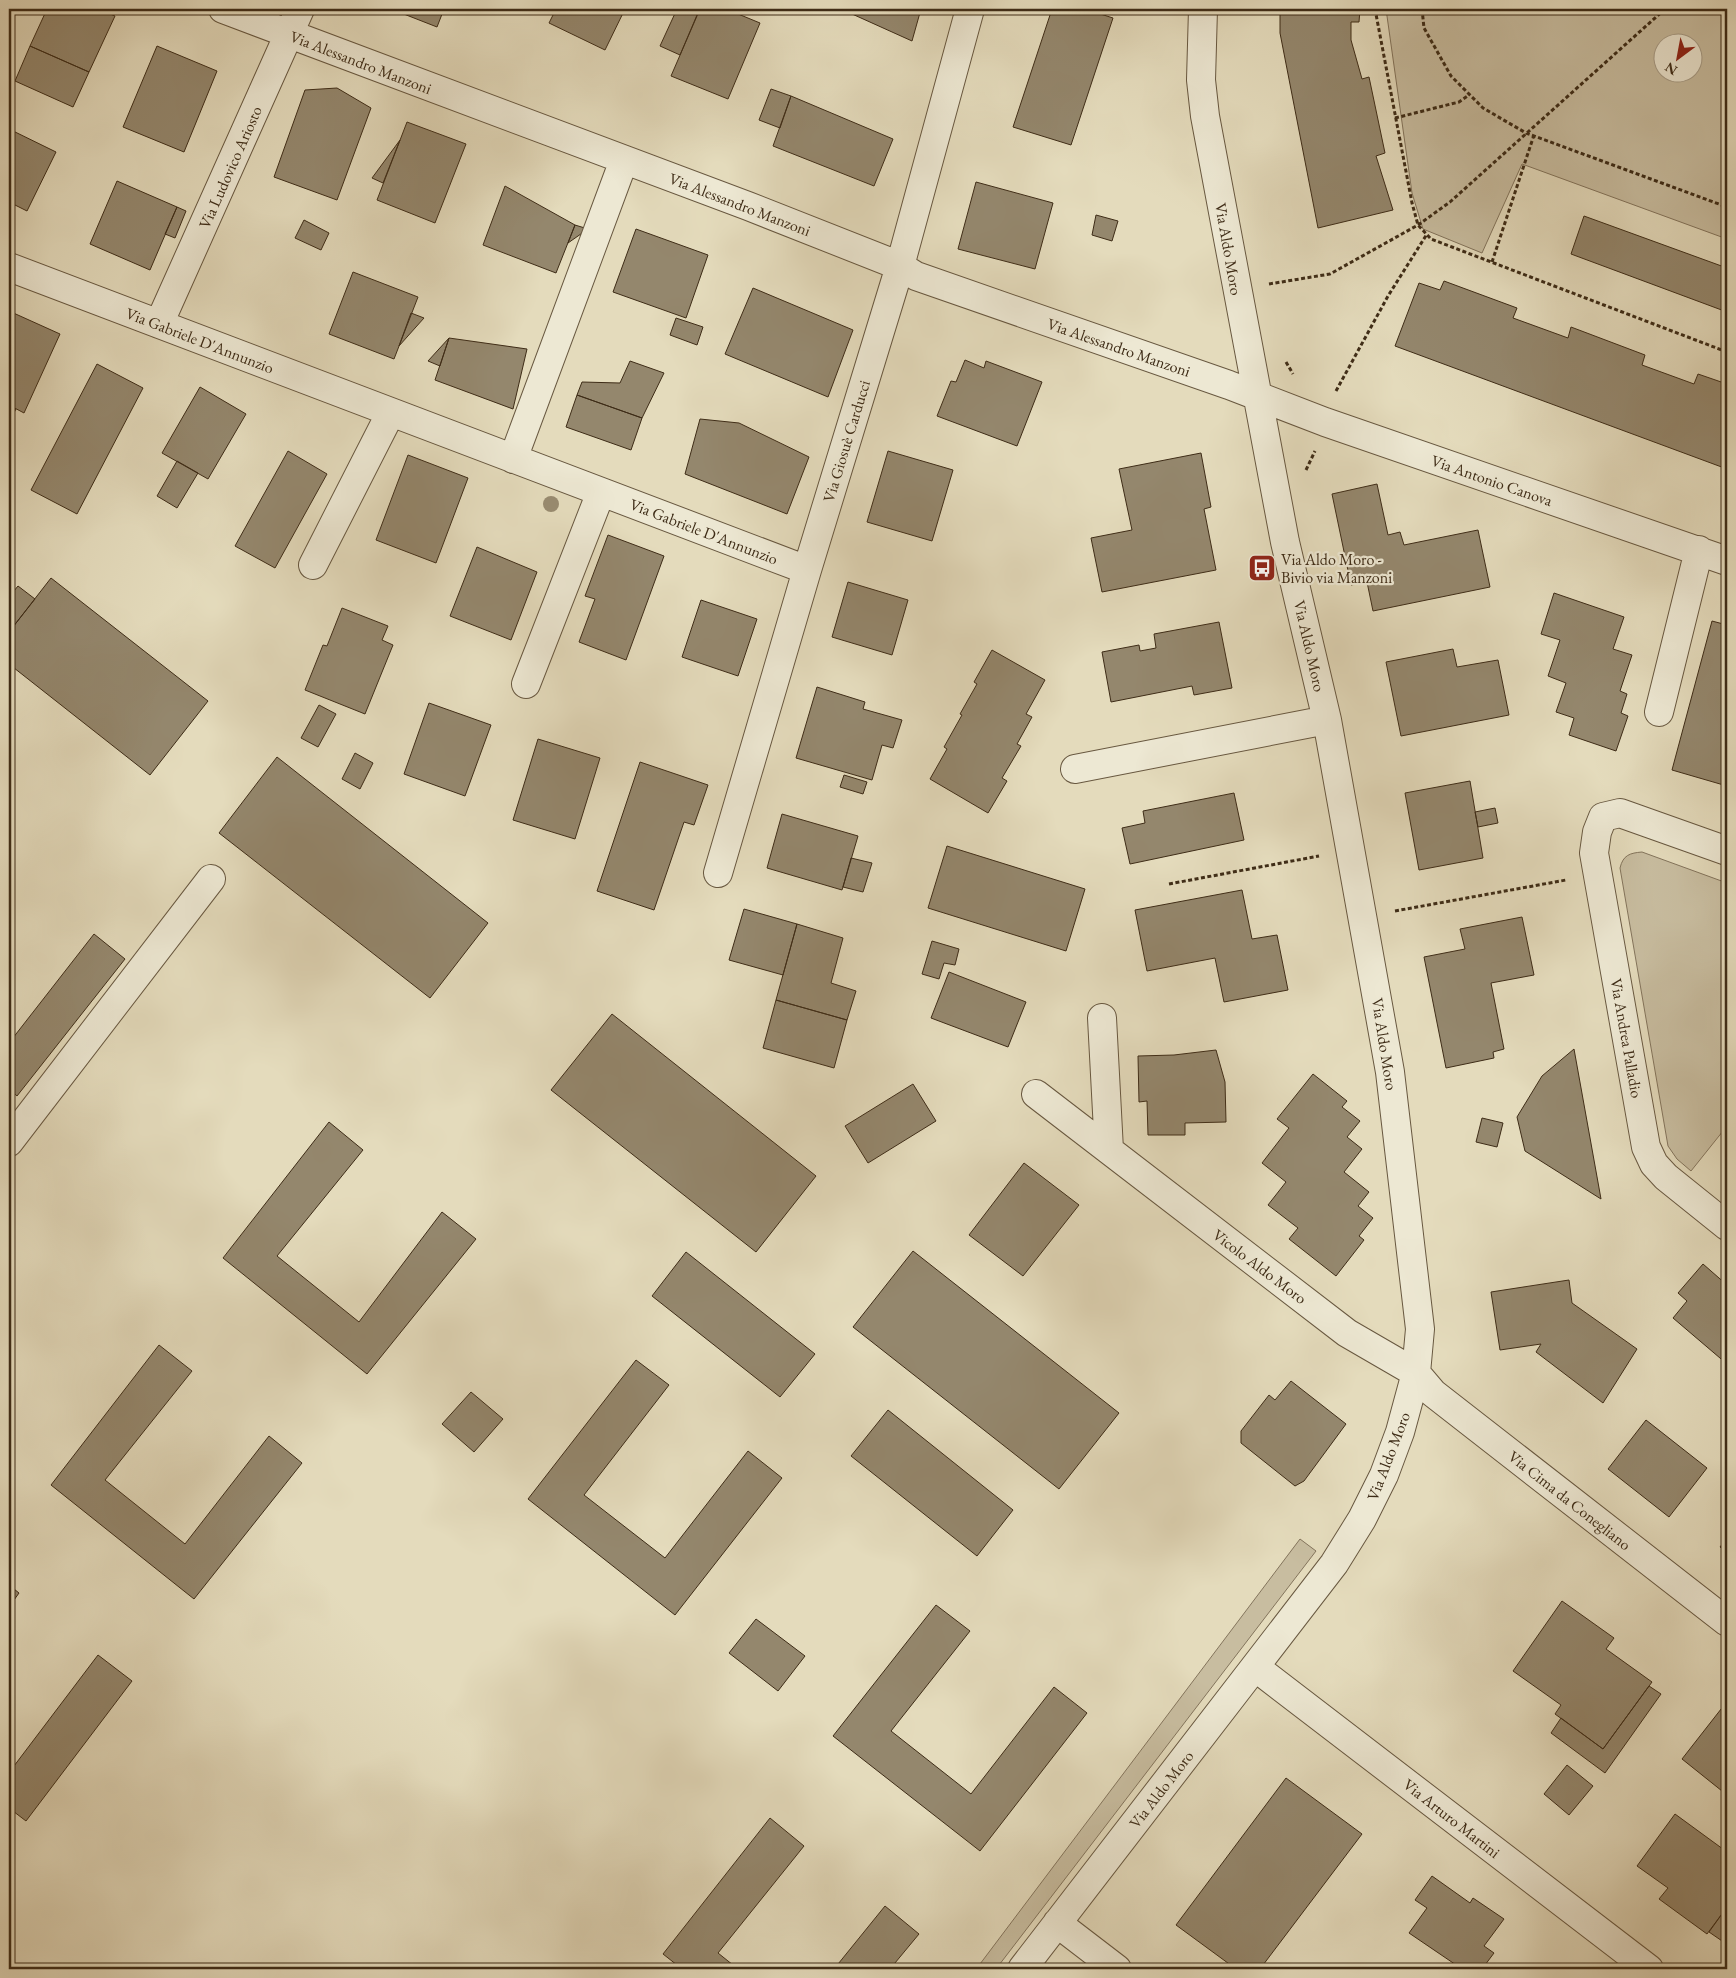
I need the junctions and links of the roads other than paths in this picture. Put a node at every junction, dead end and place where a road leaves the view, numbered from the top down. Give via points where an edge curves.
1 (223, 9) edge
2 (300, 9) edge
3 (970, 9) edge
4 (1202, 9) edge
5 (289, 35) junction
6 (624, 160) junction
7 (900, 266) junction
8 (9, 267) edge
9 (159, 324) junction
10 (1258, 396) junction
11 (391, 412) junction
12 (513, 459) junction
13 (600, 492) junction
14 (1699, 550) junction
15 (1727, 561) edge
16 (313, 565) dead end
17 (807, 570) junction
18 (526, 684) dead end
19 (1659, 712) dead end
20 (1327, 720) junction
21 (1075, 769) dead end
22 (1727, 851) edge
23 (718, 873) dead end
24 (211, 879) dead end
25 (1102, 1018) dead end
26 (1036, 1094) dead end
27 (9, 1142) edge
28 (1109, 1150) junction
29 (1727, 1226) edge
30 (1416, 1373) junction
31 (1727, 1622) edge
32 (1255, 1667) junction
33 (1057, 1924) junction
34 (1022, 1969) edge
35 (1117, 1969) edge
36 (1649, 1969) edge

1 - 5 street, Via Alessandro Manzoni
2 - 5 street, Via Ludovico Ariosto
3 - 7 street, Via Giosuè Carducci
4 - 10 street, Via Aldo Moro via 1201,72 1205,116
5 - 6 street, Via Alessandro Manzoni
5 - 9 street, Via Ludovico Ariosto
6 - 7 street, Via Alessandro Manzoni
6 - 12 street
7 - 10 street, Via Alessandro Manzoni via 916,276
7 - 17 street, Via Giosuè Carducci
8 - 9 street, Via Gabriele D'Annunzio
9 - 11 street, Via Gabriele D'Annunzio
10 - 14 street, Via Antonio Canova via 1344,429
10 - 20 street, Via Aldo Moro via 1285,542
11 - 12 street, Via Gabriele D'Annunzio
11 - 16 street
12 - 13 street, Via Gabriele D'Annunzio
13 - 17 street, Via Gabriele D'Annunzio
13 - 18 street
14 - 15 street, Via Antonio Canova
14 - 19 street
17 - 23 street, Via Giosuè Carducci
20 - 21 street
20 - 30 street, Via Aldo Moro via 1390,1072 1420,1329
22 - 29 street, Via Andrea Palladio via 1620,813 1604,817 1597,832 1594,853 1646,1147 1654,1164 1666,1177
24 - 27 street
25 - 28 street
26 - 28 street, Vicolo Aldo Moro
28 - 30 street, Vicolo Aldo Moro via 1347,1333
30 - 31 street, Via Cima da Conegliano via 1433,1393
30 - 32 street, Via Aldo Moro via 1400,1432 1362,1519 1334,1564
32 - 33 street, Via Aldo Moro
32 - 36 street, Via Arturo Martini
33 - 34 street, Via Aldo Moro
33 - 35 street

